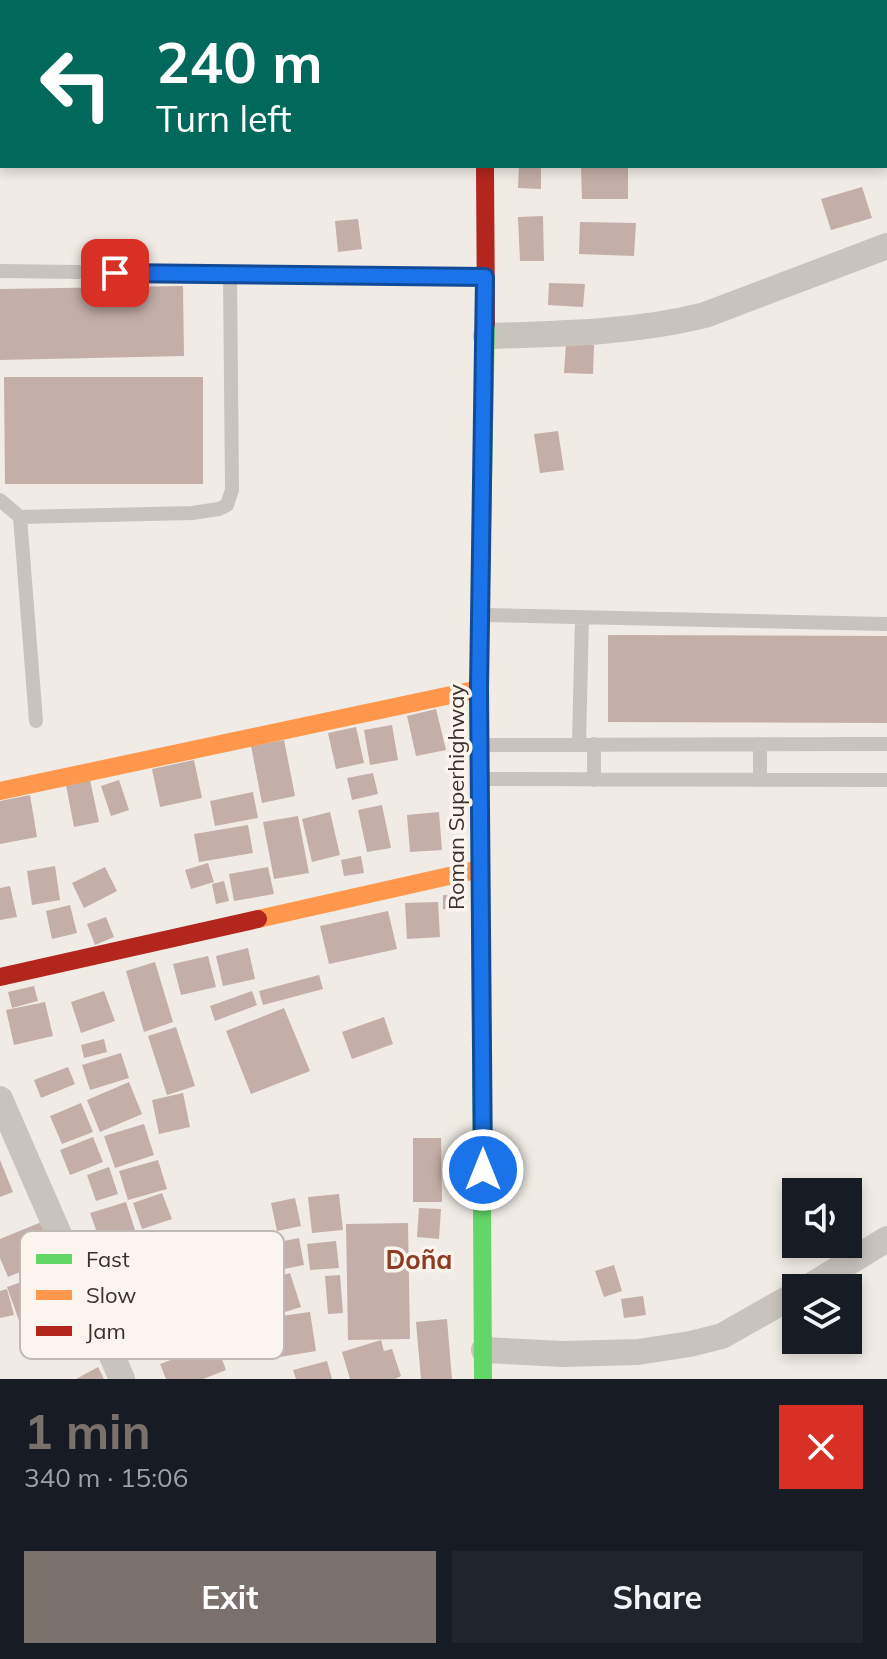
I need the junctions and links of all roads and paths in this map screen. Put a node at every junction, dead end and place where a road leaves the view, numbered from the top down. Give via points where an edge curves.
1 (485, 168) edge
2 (887, 246) edge
3 (0, 271) edge
4 (230, 274) junction
5 (485, 277) junction
6 (486, 336) junction
7 (0, 500) edge
8 (20, 517) junction
9 (480, 615) junction
10 (582, 617) junction
11 (887, 624) edge
12 (479, 689) junction
13 (36, 721) dead end
14 (587, 744) junction
15 (760, 744) junction
16 (887, 744) edge
17 (480, 745) junction
18 (480, 779) junction
19 (594, 780) junction
20 (760, 780) junction
21 (887, 780) edge
22 (0, 791) edge
23 (480, 869) junction
24 (0, 977) edge
25 (0, 1099) edge
26 (58, 1231) edge
27 (887, 1239) edge
28 (830, 1274) edge
29 (782, 1302) edge
30 (484, 1350) junction
31 (113, 1359) edge
32 (122, 1379) edge
33 (483, 1379) edge

1 - 5 main road, Roman Superhighway
2 - 6 street via 675,322
3 - 4 lane
4 - 5 lane
4 - 8 lane via 232,497 227,505 192,513
5 - 6 main road, Roman Superhighway
6 - 9 main road, Roman Superhighway
7 - 8 lane
8 - 13 lane
9 - 10 lane
9 - 12 main road, Roman Superhighway
10 - 11 lane
10 - 14 lane
12 - 17 main road, Roman Superhighway
12 - 22 main road
14 - 15 lane
14 - 17 lane
14 - 19 lane
15 - 16 lane
15 - 20 lane
17 - 18 main road, Roman Superhighway
18 - 19 lane
18 - 23 main road, Roman Superhighway
19 - 20 lane
20 - 21 lane
23 - 24 main road
23 - 30 main road, Roman Superhighway
25 - 26 street
27 - 28 street
29 - 30 street via 722,1336 690,1344 638,1352
30 - 33 main road, Roman Superhighway
31 - 32 street

